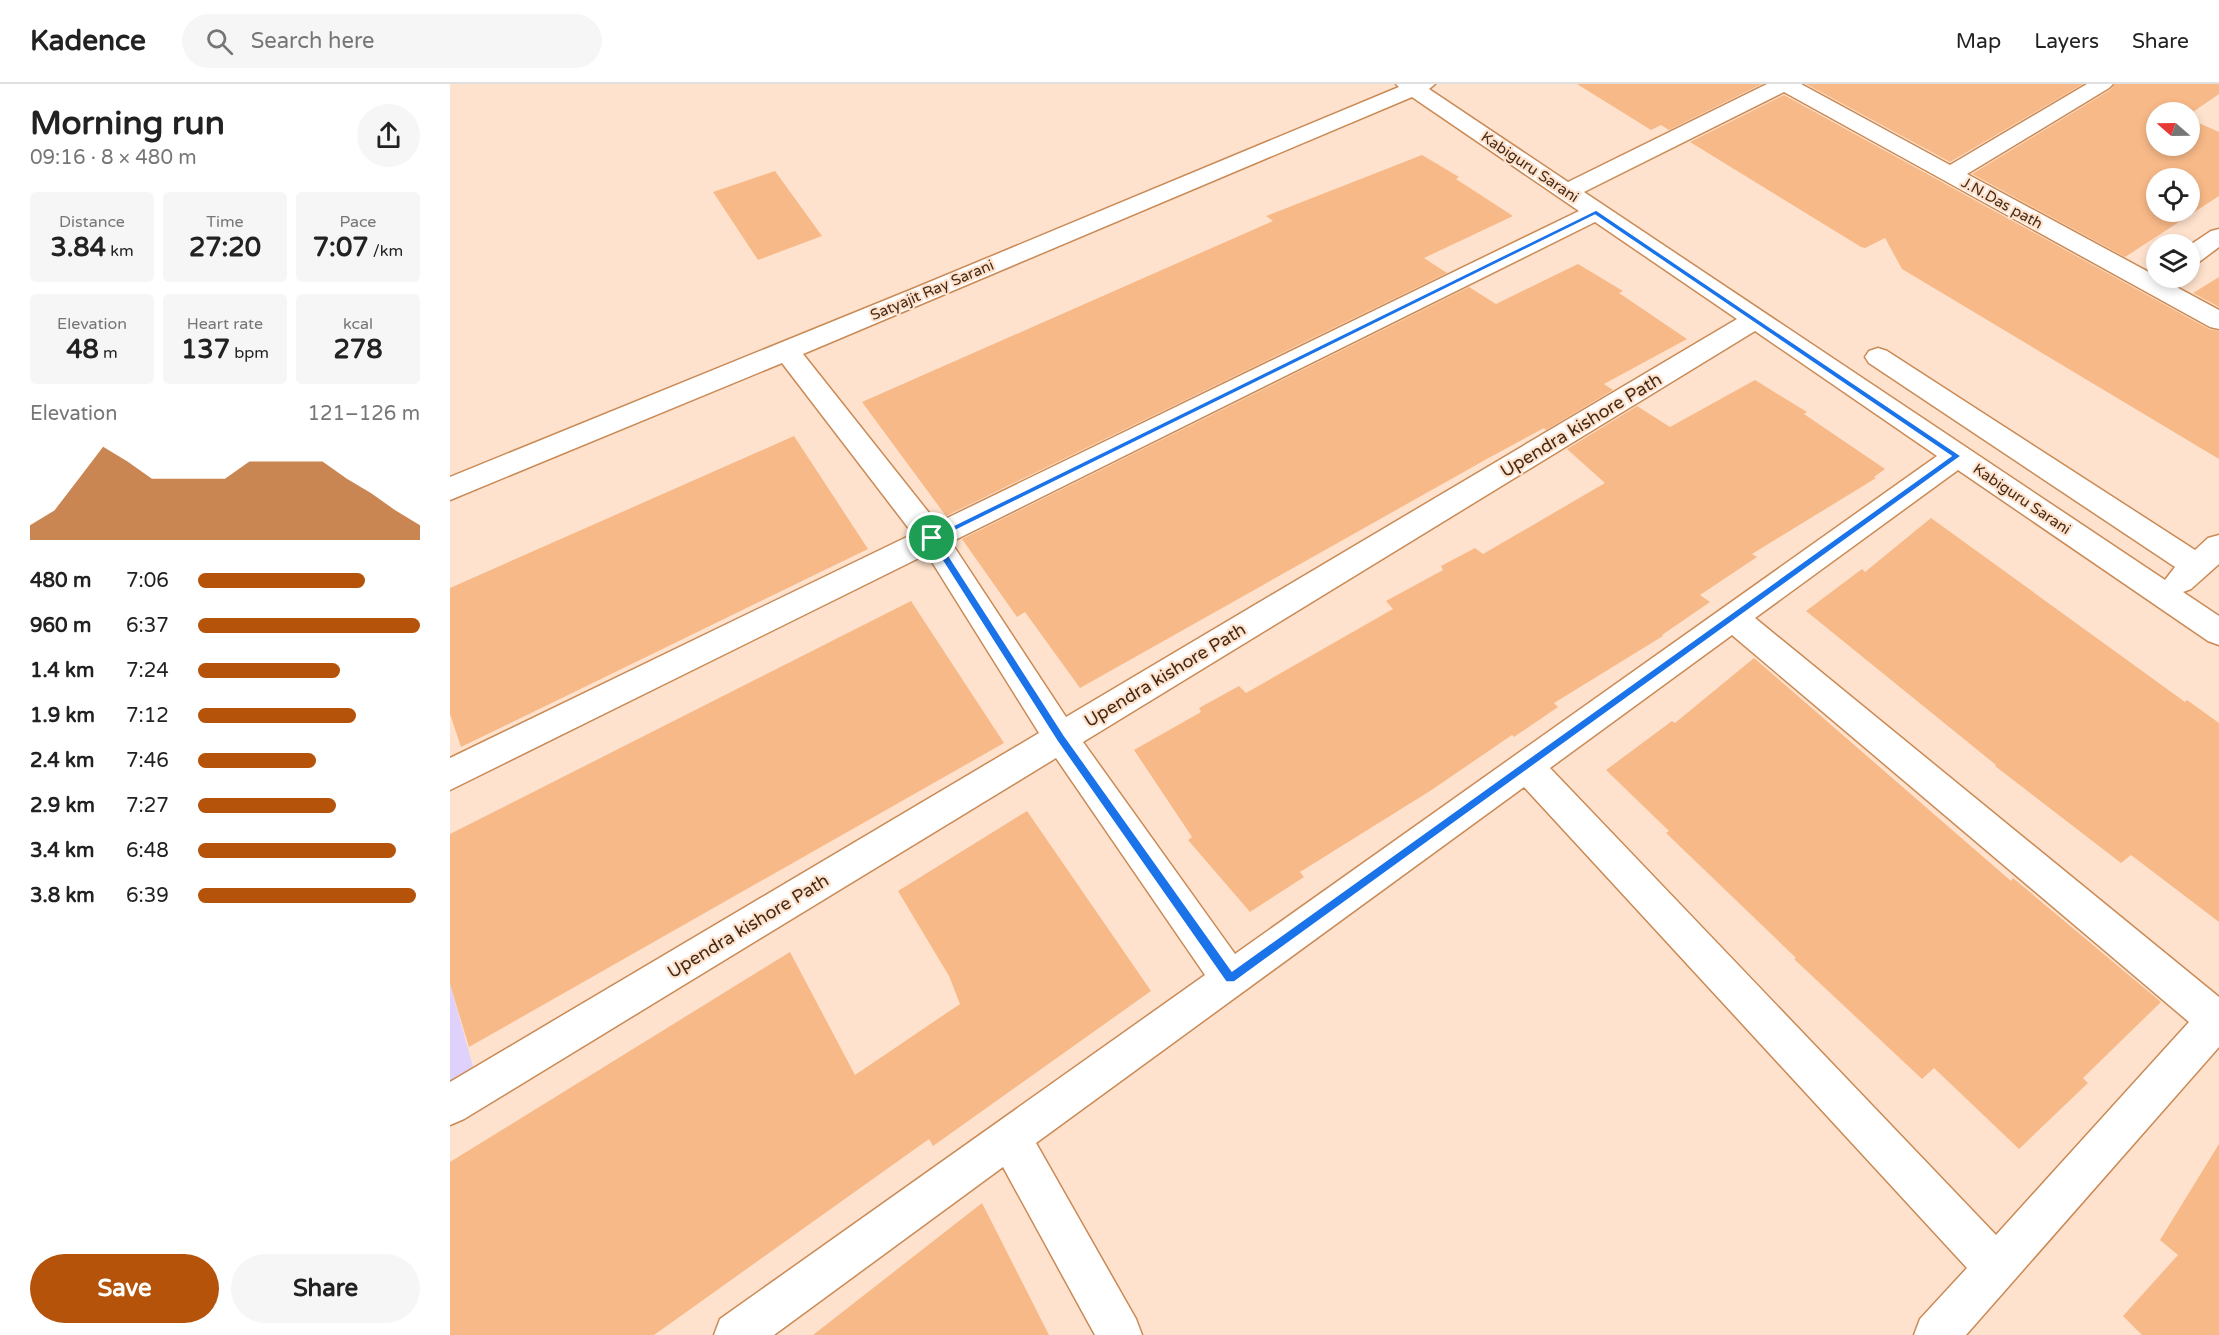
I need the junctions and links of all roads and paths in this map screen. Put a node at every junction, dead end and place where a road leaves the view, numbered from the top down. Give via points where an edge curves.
1 (1784, 84) edge
2 (2103, 84) edge
3 (1415, 86) edge
4 (1950, 174) junction
5 (1566, 192) junction
6 (1596, 212) junction
7 (2219, 236) edge
8 (2200, 250) edge
9 (2146, 275) edge
10 (2168, 288) edge
11 (1756, 319) junction
12 (2219, 321) edge
13 (786, 350) junction
14 (1878, 357) dead end
15 (1957, 456) junction
16 (450, 489) edge
17 (932, 538) junction
18 (2219, 546) edge
19 (2196, 566) junction
20 (2164, 595) junction
21 (1732, 617) junction
22 (2219, 632) edge
23 (1061, 738) junction
24 (1526, 766) junction
25 (450, 775) edge
26 (1230, 978) junction
27 (2218, 1021) edge
28 (450, 1105) edge
29 (1010, 1138) junction
30 (1996, 1268) junction
31 (736, 1335) edge
32 (1120, 1335) edge
33 (1936, 1335) edge

1 - 4 street, J.N.Das path
1 - 5 street
2 - 4 street
3 - 5 street, Kabiguru Sarani
3 - 13 street, Satyajit Ray Sarani
4 - 9 street, J.N.Das path
5 - 6 street, Kabiguru Sarani
6 - 11 street, Kabiguru Sarani
6 - 17 street
7 - 8 street
10 - 12 street, J.N.Das path
11 - 15 street, Kabiguru Sarani
11 - 23 street, Upendra kishore Path
13 - 16 street, Satyajit Ray Sarani
13 - 17 street
14 - 19 street
15 - 20 street, Kabiguru Sarani
15 - 21 street
17 - 23 street
17 - 25 street
18 - 19 street
19 - 20 street
20 - 22 street, Kabiguru Sarani
21 - 24 street
21 - 27 street
23 - 26 street
23 - 28 street, Upendra kishore Path
24 - 26 street
24 - 30 street
26 - 29 street
27 - 30 street
29 - 31 street
29 - 32 street
30 - 33 street

